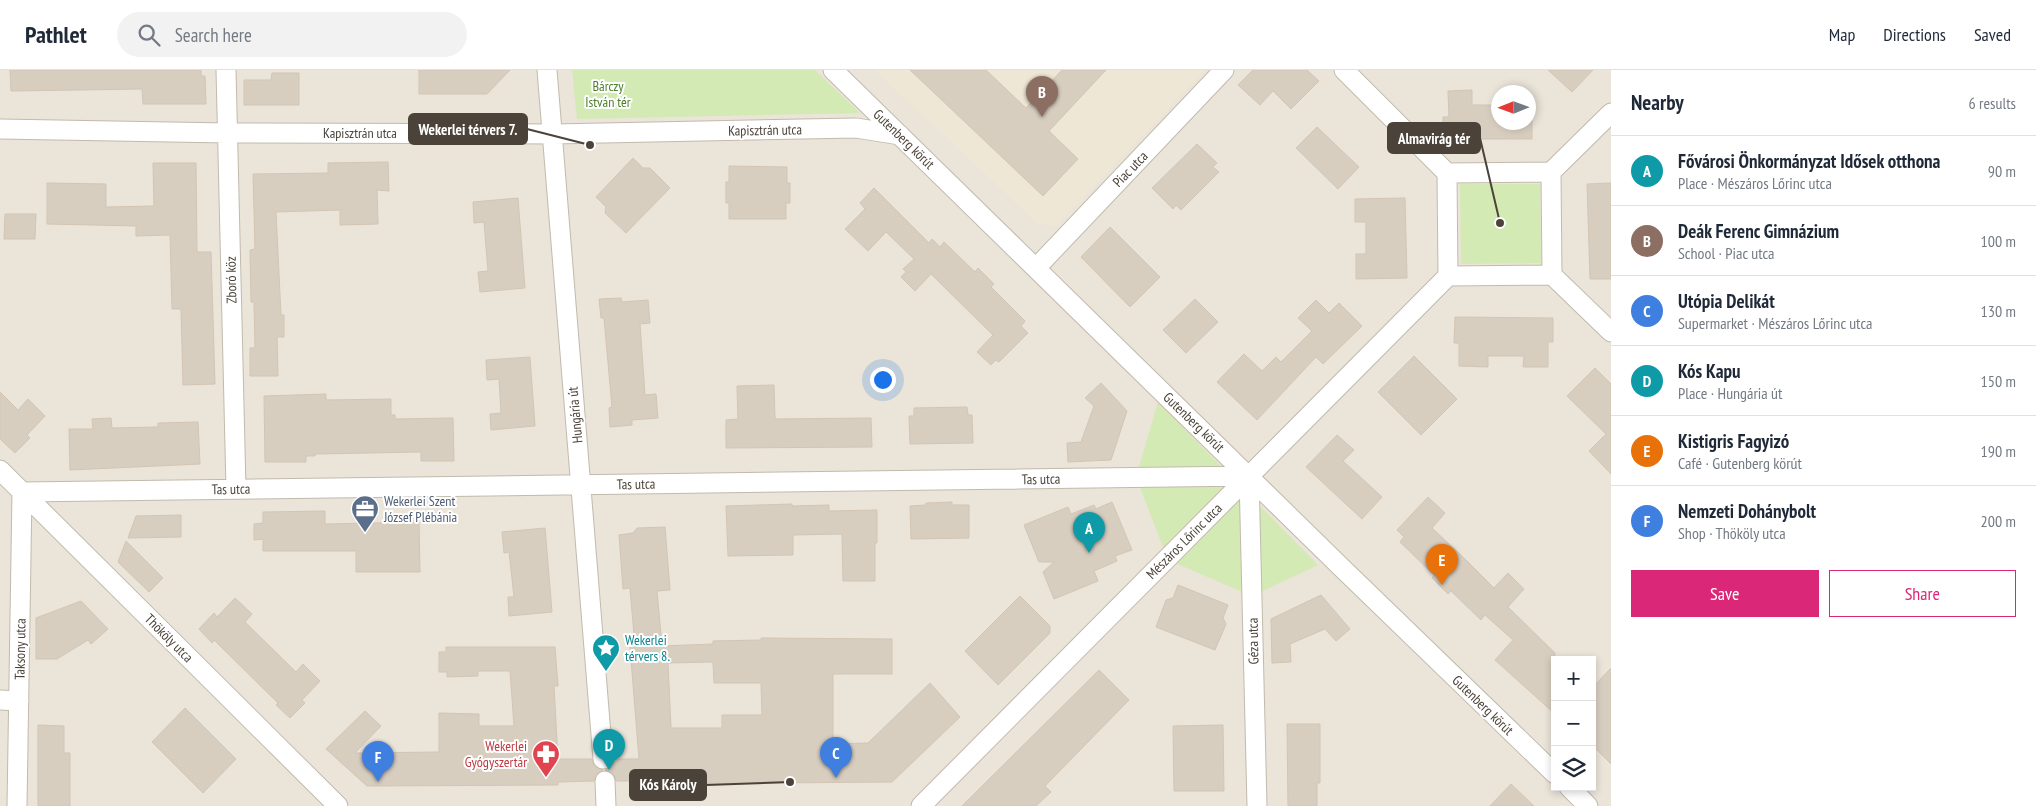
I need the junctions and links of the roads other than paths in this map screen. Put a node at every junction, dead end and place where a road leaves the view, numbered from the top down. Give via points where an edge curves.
1 (226, 70) edge
2 (547, 70) edge
3 (833, 70) edge
4 (1224, 70) edge
5 (1344, 70) edge
6 (1611, 113) edge
7 (0, 129) edge
8 (227, 133) junction
9 (552, 134) junction
10 (900, 135) junction
11 (1551, 172) junction
12 (1448, 173) junction
13 (1036, 268) junction
14 (1552, 275) junction
15 (1448, 276) junction
16 (1611, 332) edge
17 (0, 470) edge
18 (1249, 476) junction
19 (581, 485) junction
20 (236, 489) junction
21 (22, 492) junction
22 (0, 700) edge
23 (19, 700) junction
24 (603, 759) dead end
25 (1551, 770) edge
26 (605, 781) dead end
27 (1573, 791) edge
28 (17, 806) edge
29 (338, 806) edge
30 (606, 806) edge
31 (920, 806) edge
32 (1257, 806) edge
33 (1588, 806) edge

1 - 8 street, Zboró köz
2 - 9 street, Hungária út
3 - 10 street, Gutenberg körút
4 - 13 street, Piac utca
5 - 12 street
6 - 11 street
7 - 8 street, Kapisztrán utca
8 - 9 street, Kapisztrán utca
8 - 20 street, Zboró köz
9 - 10 street, Kapisztrán utca via 856,128
9 - 19 street, Hungária út
10 - 13 street, Gutenberg körút
11 - 12 street
11 - 14 street
12 - 15 street
13 - 18 street, Gutenberg körút
14 - 15 street
14 - 16 street
15 - 18 street, Mészáros Lőrinc utca
17 - 21 street, Thököly utca
18 - 19 street, Tas utca
18 - 25 street, Gutenberg körút
18 - 31 street, Mészáros Lőrinc utca
18 - 32 street, Géza utca
19 - 20 street, Tas utca
19 - 24 street, Hungária út
20 - 21 street, Tas utca
21 - 23 street, Taksony utca
21 - 29 street, Thököly utca
22 - 23 street
23 - 28 street, Taksony utca
26 - 30 street
27 - 33 street

